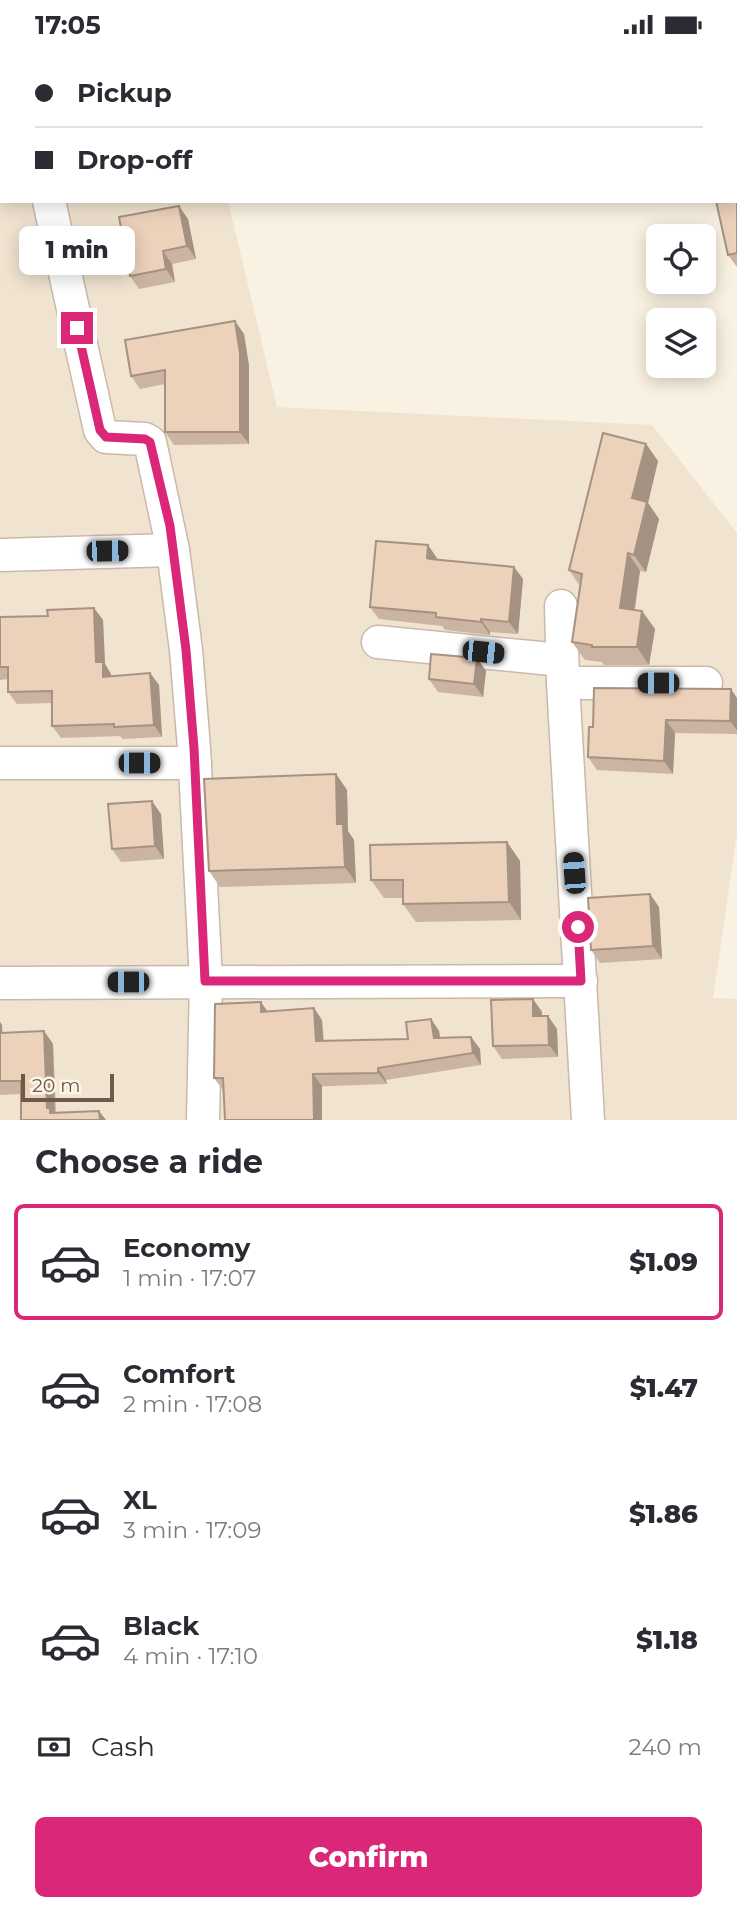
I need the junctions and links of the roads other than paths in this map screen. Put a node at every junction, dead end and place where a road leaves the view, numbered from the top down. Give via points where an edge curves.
1 (49, 203) edge
2 (173, 550) junction
3 (0, 555) edge
4 (561, 606) dead end
5 (378, 642) dead end
6 (562, 672) junction
7 (706, 683) dead end
8 (0, 763) edge
9 (195, 763) junction
10 (205, 981) junction
11 (581, 981) junction
12 (0, 983) edge
13 (203, 1120) edge
14 (588, 1120) edge

1 - 2 street via 100,430 106,437 150,442
2 - 3 street
2 - 9 street
4 - 6 street
5 - 6 street
6 - 7 street
6 - 11 street
8 - 9 street
9 - 10 street
10 - 11 street
10 - 12 street
10 - 13 street
11 - 14 street

